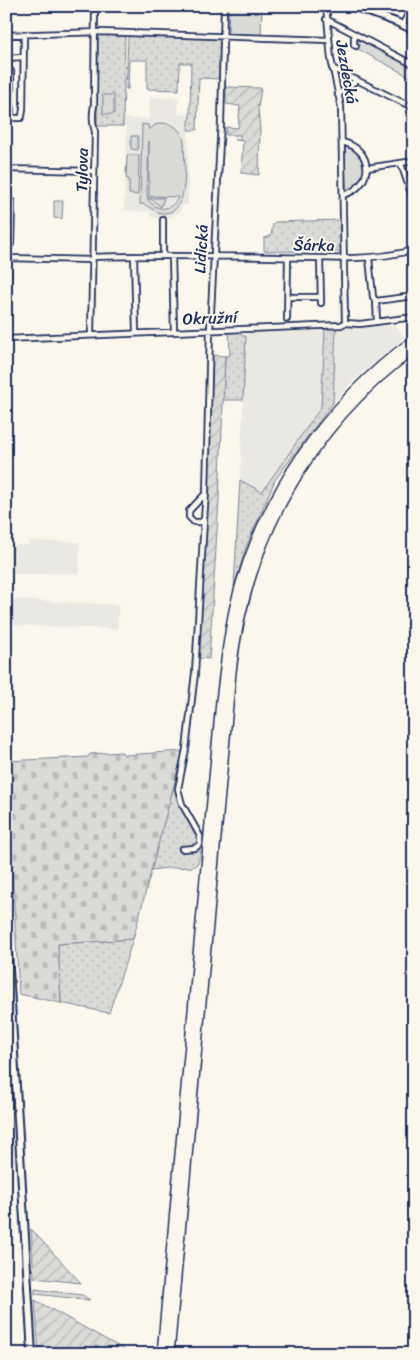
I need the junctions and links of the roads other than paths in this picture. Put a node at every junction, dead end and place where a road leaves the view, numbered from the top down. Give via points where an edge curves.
1 (95, 6) edge
2 (224, 6) edge
3 (326, 6) edge
4 (352, 6) edge
5 (412, 6) edge
6 (326, 19) junction
7 (403, 24) junction
8 (414, 30) edge
9 (96, 32) junction
10 (24, 34) junction
11 (354, 34) junction
12 (6, 35) edge
13 (223, 36) junction
14 (329, 40) junction
15 (356, 46) dead end
16 (23, 57) junction
17 (414, 65) edge
18 (332, 68) junction
19 (357, 80) junction
20 (338, 95) junction
21 (414, 108) edge
22 (342, 142) junction
23 (414, 160) edge
24 (401, 164) junction
25 (367, 168) junction
26 (6, 169) edge
27 (94, 172) junction
28 (343, 195) junction
29 (12, 202) dead end
30 (414, 202) edge
31 (162, 220) dead end
32 (411, 251) edge
33 (134, 256) junction
34 (162, 256) junction
35 (172, 256) junction
36 (213, 256) junction
37 (8, 258) junction
38 (92, 258) junction
39 (288, 258) junction
40 (320, 258) junction
41 (344, 258) junction
42 (369, 258) junction
43 (414, 266) edge
44 (414, 296) edge
45 (288, 297) junction
46 (321, 297) junction
47 (376, 301) junction
48 (321, 303) dead end
49 (414, 317) edge
50 (287, 319) dead end
51 (345, 322) junction
52 (378, 322) junction
53 (7, 326) edge
54 (210, 330) junction
55 (174, 332) junction
56 (136, 333) junction
57 (91, 335) junction
58 (6, 339) edge
59 (414, 340) edge
60 (414, 349) edge
61 (206, 493) junction
62 (204, 519) junction
63 (182, 849) dead end
64 (6, 919) edge
65 (32, 1354) edge
66 (162, 1354) edge
67 (169, 1354) edge

1 - 9 street, Tylova
2 - 13 street, Lidická
3 - 6 street, Jezdecká
4 - 7 main road
5 - 7 street
6 - 11 street
6 - 14 street, Jezdecká
7 - 8 main road
9 - 10 street
9 - 13 street
9 - 27 street, Tylova
10 - 12 street
10 - 16 street
11 - 15 street
11 - 17 street
13 - 14 street
13 - 36 street, Lidická
14 - 18 street, Jezdecká
16 - 16 street via 22,116 14,118 11,115 8,58
18 - 19 street
18 - 20 street, Jezdecká
19 - 20 street
19 - 21 street
20 - 22 street, Jezdecká
22 - 25 street via 354,146 363,155
22 - 28 street, Jezdecká
23 - 24 street
24 - 25 street
24 - 30 street
25 - 28 street via 358,188
26 - 27 street
27 - 38 street, Tylova
28 - 41 street, Jezdecká
29 - 37 street
31 - 34 street
32 - 42 street, Šárka
32 - 43 street
33 - 34 street, Šárka
33 - 38 street, Šárka
33 - 56 street
34 - 35 street, Šárka
35 - 36 street, Šárka
35 - 55 street
36 - 39 street, Šárka
36 - 54 street, Lidická
37 - 38 street, Šárka
37 - 53 street
38 - 57 street, Tylova
39 - 40 street, Šárka
39 - 45 street
40 - 41 street, Šárka
40 - 46 street
41 - 42 street, Šárka
41 - 51 street, Jezdecká
42 - 47 street
44 - 47 street
45 - 46 street
45 - 50 street
46 - 48 street
47 - 52 street
49 - 52 street, Okružní
51 - 52 street, Okružní
51 - 54 street, Okružní via 341,325
54 - 55 street, Okružní
54 - 61 street, Lidická
55 - 56 street, Okružní
56 - 57 street, Okružní
57 - 58 street, Okružní
59 - 66 highway via 375,371 341,406 295,464 258,534 235,607 221,700
60 - 67 highway via 361,394 302,465 270,525 243,600 230,681
61 - 62 street, Lidická
61 - 62 street via 189,513 194,522
62 - 63 street, Lidická via 195,673 178,789 182,804 199,834 200,846
64 - 65 main road

